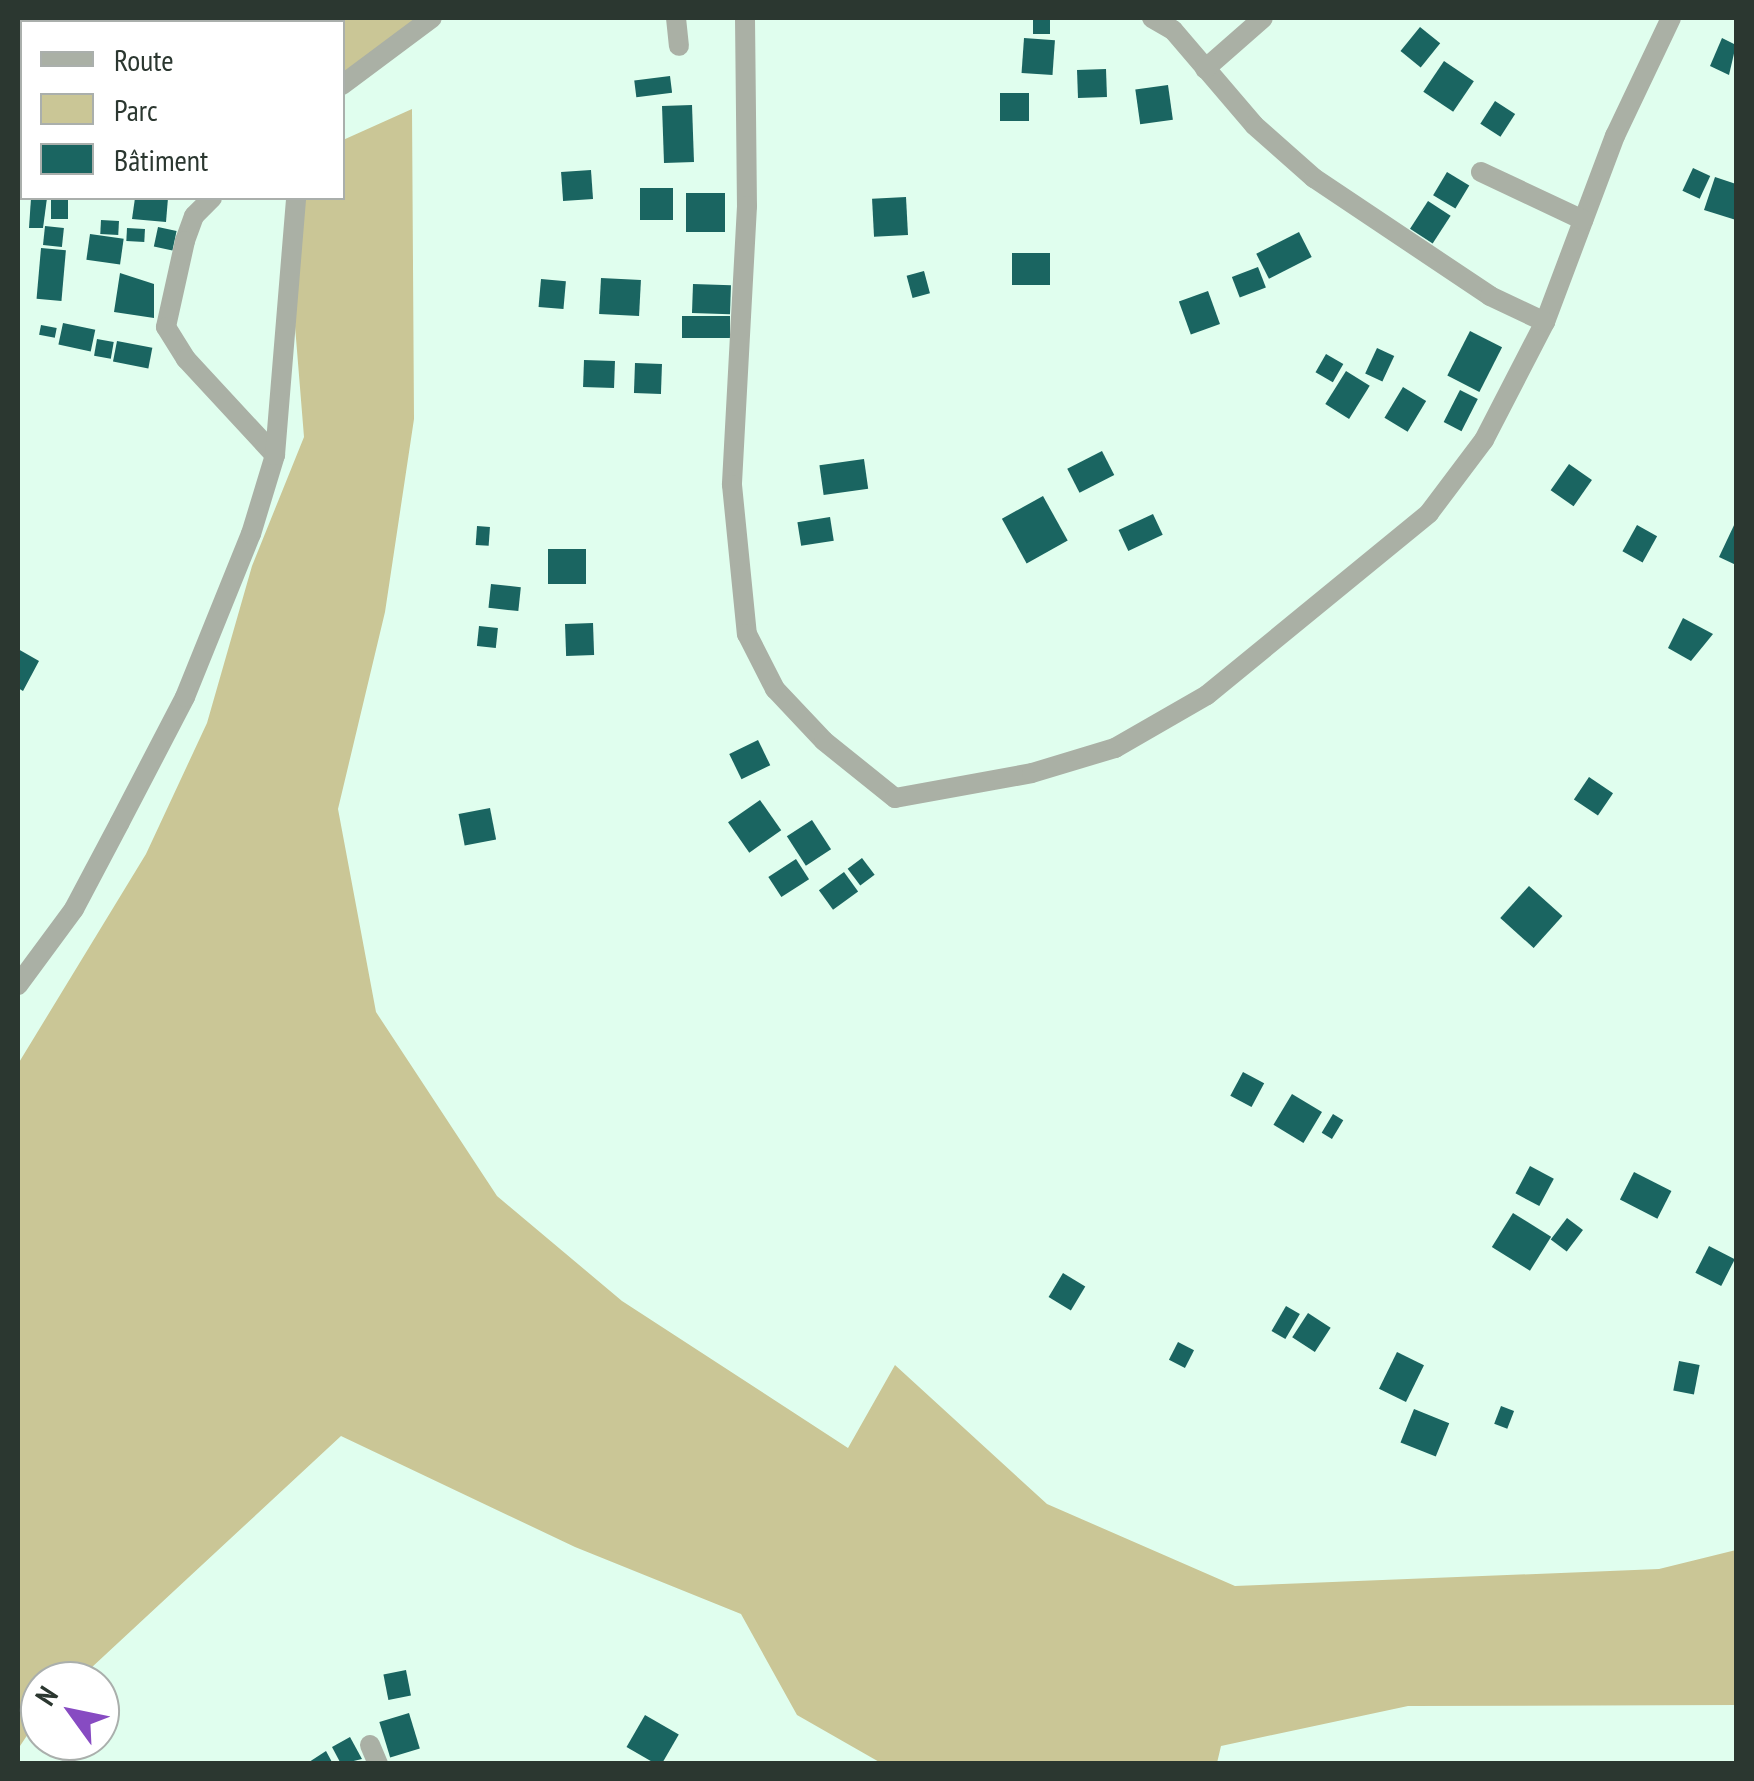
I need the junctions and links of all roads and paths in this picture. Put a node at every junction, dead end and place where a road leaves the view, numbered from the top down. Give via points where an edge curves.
1 (432, 18) edge
2 (676, 18) edge
3 (744, 18) edge
4 (1152, 18) edge
5 (1263, 18) edge
6 (1670, 18) edge
7 (679, 46) dead end
8 (1204, 70) junction
9 (345, 83) edge
10 (1481, 172) dead end
11 (203, 200) edge
12 (296, 200) edge
13 (1583, 220) junction
14 (1545, 322) junction
15 (275, 454) junction
16 (18, 984) edge

1 - 9 street
2 - 7 street
3 - 14 street via 747,206 732,485 747,634 775,689 824,741 896,798 1032,773 1115,748 1207,695 1429,513 1458,481
4 - 8 street via 1174,30
5 - 8 street
6 - 13 street
8 - 14 street via 1326,188 1490,296
10 - 13 street
11 - 15 street via 185,241 166,327 186,359
12 - 15 street
13 - 14 street
15 - 16 street via 252,534 185,697 74,909

